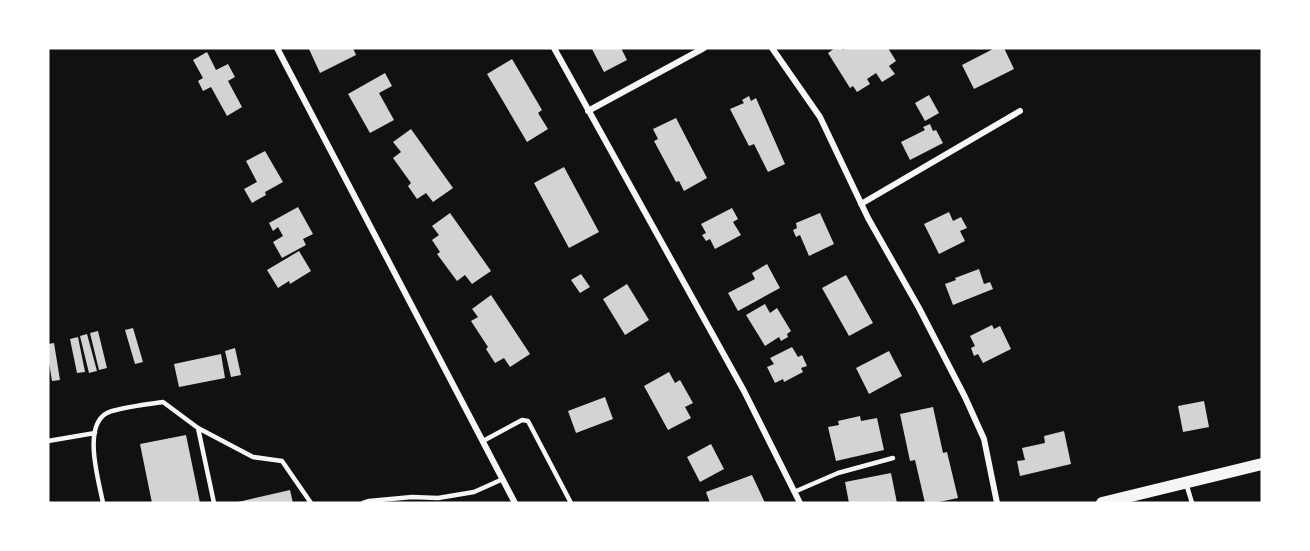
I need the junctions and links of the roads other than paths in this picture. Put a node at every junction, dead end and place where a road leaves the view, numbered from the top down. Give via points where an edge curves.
1 (277, 48) edge
2 (554, 48) edge
3 (704, 48) edge
4 (772, 48) edge
5 (588, 111) junction
6 (1020, 111) dead end
7 (861, 204) junction
8 (198, 428) junction
9 (95, 433) junction
10 (48, 441) edge
11 (483, 441) junction
12 (893, 458) dead end
13 (1262, 464) edge
14 (503, 479) junction
15 (1186, 483) junction
16 (794, 492) junction
17 (103, 503) edge
18 (213, 503) edge
19 (311, 503) edge
20 (363, 503) edge
21 (514, 503) edge
22 (571, 503) edge
23 (800, 503) edge
24 (997, 503) edge
25 (1102, 503) edge
26 (1192, 503) edge

1 - 11 street
2 - 5 street
3 - 5 street
4 - 7 street via 820,117
5 - 16 street via 744,391
6 - 7 street
7 - 24 street via 984,438
8 - 9 lane via 163,402 106,413
8 - 18 lane
8 - 19 lane via 253,457 282,461
9 - 10 lane
9 - 17 lane via 92,446
11 - 14 street
11 - 22 lane via 522,420 528,422
12 - 16 lane via 838,473
13 - 15 main road
14 - 20 lane via 474,492
14 - 21 street
15 - 25 main road
15 - 26 lane
16 - 23 street

